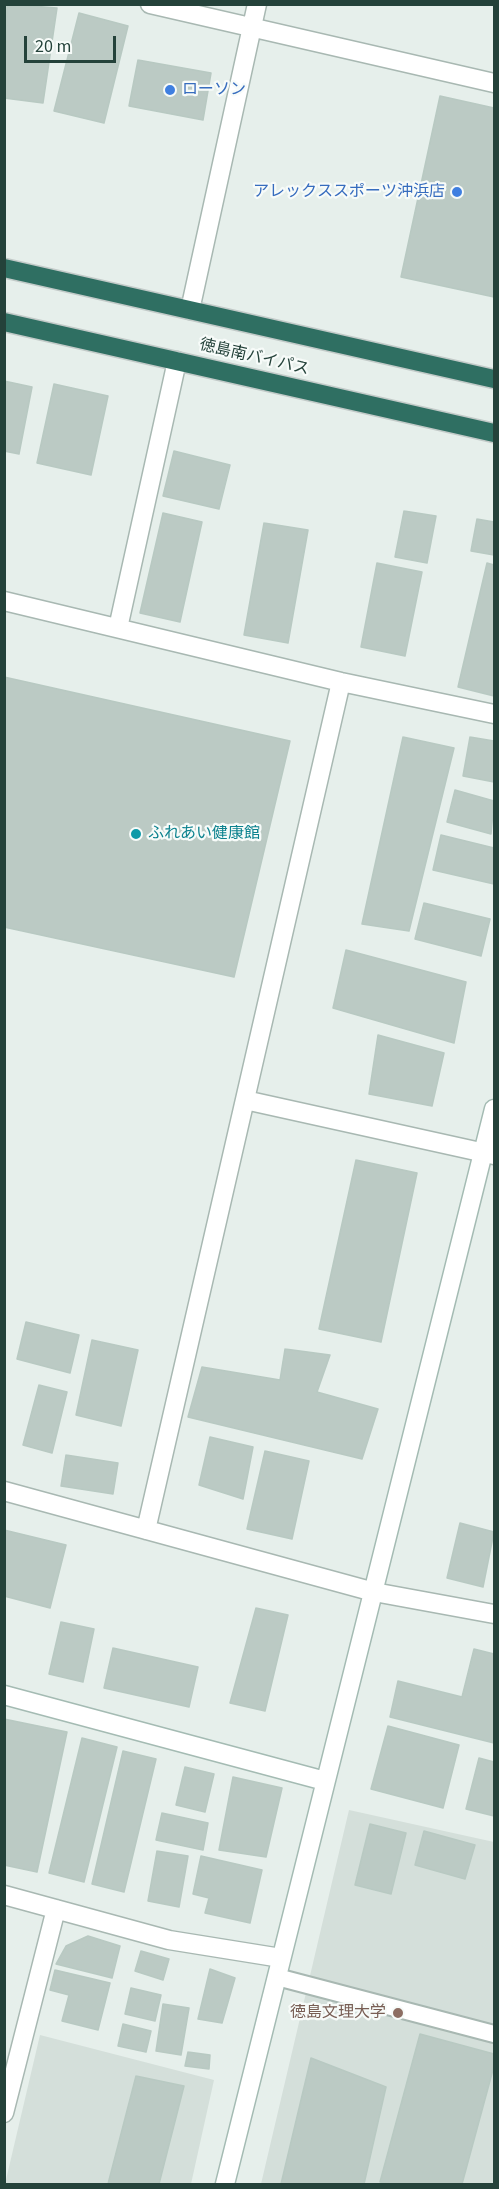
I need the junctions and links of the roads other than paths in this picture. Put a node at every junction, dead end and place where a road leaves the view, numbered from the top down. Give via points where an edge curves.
1 (150, 4) edge
2 (257, 4) edge
3 (251, 29) junction
4 (495, 83) edge
5 (4, 268) edge
6 (190, 310) junction
7 (4, 322) edge
8 (177, 361) junction
9 (495, 379) edge
10 (495, 433) edge
11 (4, 601) edge
12 (118, 628) junction
13 (341, 682) junction
14 (495, 714) edge
15 (245, 1100) junction
16 (495, 1109) edge
17 (489, 1154) edge
18 (4, 1491) edge
19 (146, 1530) junction
20 (374, 1592) junction
21 (495, 1614) edge
22 (4, 1695) edge
23 (325, 1781) junction
24 (4, 1895) edge
25 (56, 1909) junction
26 (281, 1958) junction
27 (276, 1977) junction
28 (495, 2034) edge
29 (4, 2113) edge
30 (225, 2184) edge

1 - 3 street
2 - 3 street
3 - 4 street
3 - 6 street
5 - 6 highway, 徳島南バイパス
6 - 9 highway, 徳島南バイパス
7 - 8 highway, 徳島南バイパス
8 - 10 highway, 徳島南バイパス
8 - 12 street
11 - 12 street
12 - 13 street
13 - 14 street
13 - 15 street
15 - 17 street
15 - 19 street
16 - 17 street
17 - 20 street
18 - 19 street
19 - 20 street
20 - 21 street
20 - 23 street
22 - 23 street
23 - 26 street
24 - 25 street
25 - 26 street via 169,1940
25 - 29 street
26 - 27 street
27 - 28 lane
27 - 30 street

